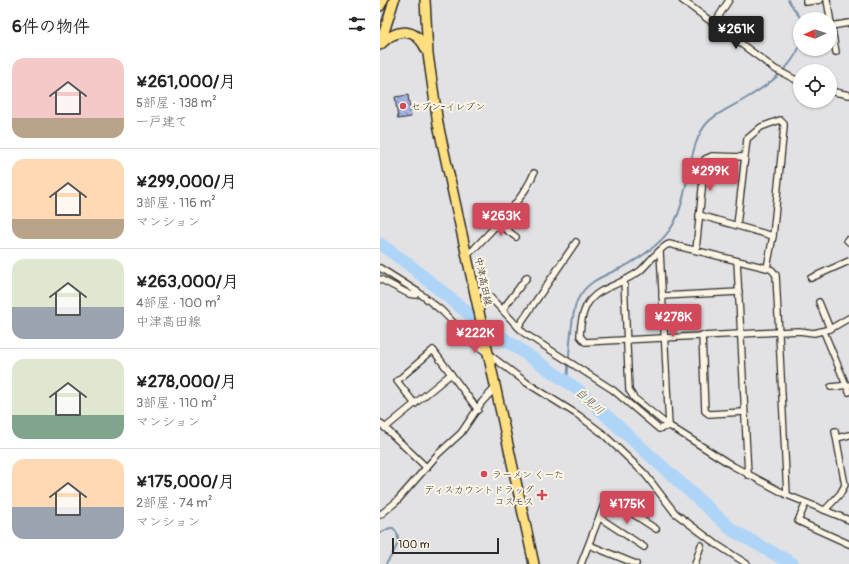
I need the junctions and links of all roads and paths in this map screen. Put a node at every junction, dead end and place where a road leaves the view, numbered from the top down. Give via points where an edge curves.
1 (394, 0) edge
2 (426, 0) edge
3 (682, 0) edge
4 (729, 0) edge
5 (806, 0) edge
6 (820, 0) edge
7 (827, 0) edge
8 (381, 1) edge
9 (380, 6) edge
10 (829, 12) edge
11 (849, 22) edge
12 (714, 24) junction
13 (837, 25) edge
14 (380, 45) edge
15 (428, 54) junction
16 (793, 78) edge
17 (837, 92) edge
18 (849, 95) edge
19 (744, 157) junction
20 (534, 173) dead end
21 (699, 214) junction
22 (497, 223) junction
23 (737, 225) junction
24 (773, 236) junction
25 (516, 237) dead end
26 (576, 242) dead end
27 (696, 250) junction
28 (660, 251) junction
29 (467, 254) junction
30 (738, 261) junction
31 (849, 261) edge
32 (380, 268) edge
33 (767, 268) junction
34 (527, 277) dead end
35 (811, 278) dead end
36 (380, 279) edge
37 (624, 280) junction
38 (475, 291) junction
39 (418, 292) junction
40 (739, 292) junction
41 (662, 296) junction
42 (819, 302) dead end
43 (503, 309) junction
44 (848, 321) edge
45 (518, 327) junction
46 (830, 329) junction
47 (779, 332) junction
48 (824, 332) junction
49 (741, 333) junction
50 (702, 335) junction
51 (664, 337) junction
52 (627, 339) junction
53 (488, 350) junction
54 (451, 374) junction
55 (496, 387) junction
56 (831, 387) dead end
57 (848, 388) edge
58 (415, 404) junction
59 (478, 410) junction
60 (744, 412) junction
61 (380, 423) edge
62 (669, 426) junction
63 (385, 428) junction
64 (835, 431) dead end
65 (849, 435) edge
66 (836, 438) junction
67 (427, 468) junction
68 (748, 475) junction
69 (787, 495) junction
70 (806, 503) junction
71 (825, 510) junction
72 (380, 515) edge
73 (600, 518) junction
74 (849, 520) edge
75 (656, 529) dead end
76 (849, 544) edge
77 (589, 545) junction
78 (700, 545) dead end
79 (644, 546) dead end
80 (534, 564) edge
81 (581, 564) edge
82 (636, 564) edge
83 (695, 564) edge
84 (747, 564) edge

1 - 14 main road
2 - 15 main road, 中津高田線
3 - 12 street
4 - 12 street
5 - 6 street
7 - 10 street
8 - 9 main road
11 - 13 street
12 - 16 street via 774,69
14 - 15 main road via 392,34 403,32 413,34 423,43
15 - 29 main road, 中津高田線 via 438,124
17 - 18 street
19 - 21 street via 712,156 705,159
19 - 23 street
19 - 24 street via 745,143 750,135 774,121 783,122
20 - 22 street via 525,190
21 - 23 street
21 - 27 street
22 - 25 street
22 - 29 street
23 - 24 street
24 - 33 street
26 - 45 street
27 - 28 street via 673,244 666,245
27 - 30 street
28 - 37 street via 639,272
28 - 41 street
29 - 38 main road, 中津高田線
30 - 33 street
30 - 40 street
31 - 35 street
32 - 39 street
33 - 47 street via 776,275
34 - 43 street
36 - 39 street via 409,294 416,295
37 - 52 street
37 - 52 street via 596,293 582,316 580,336 586,342
38 - 43 street via 482,291
38 - 53 main road, 中津高田線
39 - 53 street via 442,311 471,340
40 - 41 street
40 - 49 street
41 - 51 street
42 - 46 street
43 - 45 street
44 - 46 street
45 - 62 street via 613,390 659,429
46 - 48 street
47 - 48 street
47 - 49 street
47 - 69 street
48 - 57 street
49 - 50 street
49 - 60 street
50 - 51 street
50 - 60 street via 706,411 709,414
51 - 52 street
51 - 62 street
52 - 62 street via 630,394
53 - 55 main road, 中津高田線
53 - 84 street via 527,383 602,433 645,474 674,513
54 - 58 street
54 - 58 street via 433,350 397,381
54 - 59 street
55 - 59 street
55 - 80 main road, 中津高田線
56 - 57 street
58 - 63 street
59 - 67 street via 461,433
60 - 68 street
61 - 63 street
62 - 68 street
63 - 67 street
64 - 66 street
65 - 66 street
66 - 71 street via 845,484 840,494
67 - 72 street via 396,502
68 - 69 street
69 - 70 street
70 - 71 street
70 - 76 street via 798,521
71 - 74 street
73 - 75 street via 607,497
73 - 77 street
73 - 79 street
77 - 81 street
77 - 82 street
78 - 83 street

